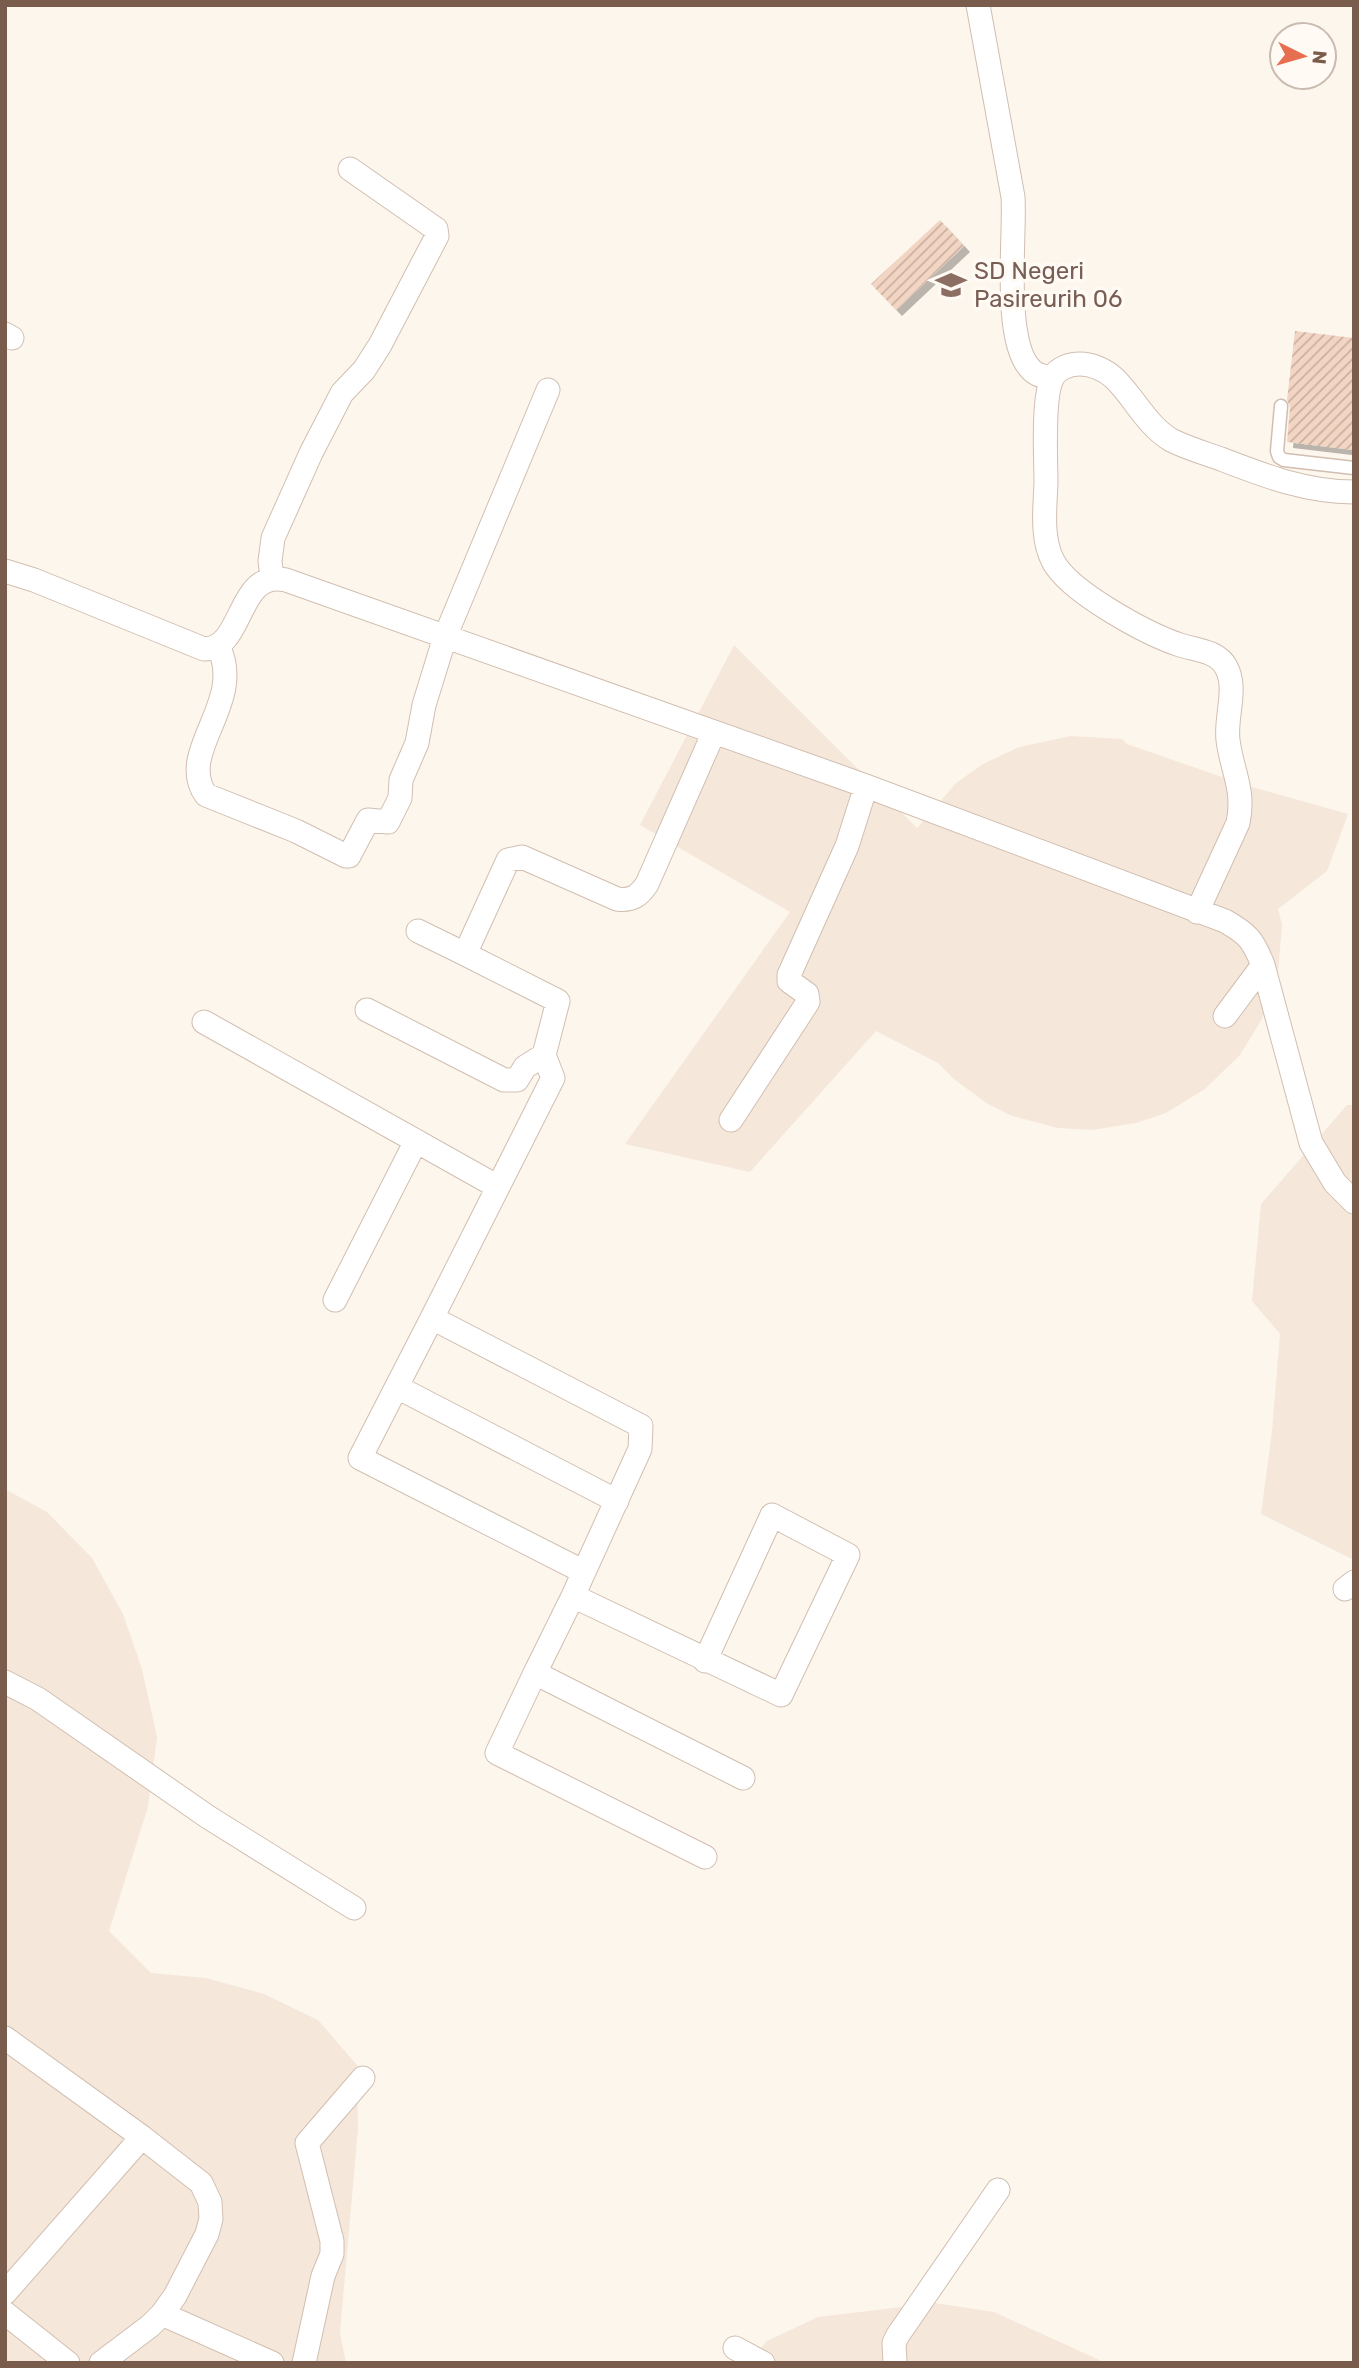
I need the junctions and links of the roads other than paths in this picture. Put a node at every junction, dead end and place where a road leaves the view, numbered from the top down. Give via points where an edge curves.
1 (978, 5) edge
2 (350, 169) dead end
3 (1052, 377) junction
4 (548, 390) dead end
5 (1281, 406) dead end
6 (1354, 468) edge
7 (1354, 492) edge
8 (5, 571) edge
9 (272, 578) junction
10 (445, 636) junction
11 (218, 646) junction
12 (714, 732) junction
13 (866, 786) junction
14 (1197, 912) junction
15 (418, 931) dead end
16 (465, 954) junction
17 (1263, 965) junction
18 (367, 1010) dead end
19 (1225, 1016) dead end
20 (204, 1021) dead end
21 (544, 1055) junction
22 (504, 1080) junction
23 (542, 1099) junction
24 (731, 1120) dead end
25 (416, 1140) junction
26 (498, 1186) junction
27 (1354, 1202) edge
28 (335, 1300) dead end
29 (432, 1318) junction
30 (397, 1387) junction
31 (617, 1501) junction
32 (584, 1572) junction
33 (573, 1596) junction
34 (705, 1661) junction
35 (535, 1673) junction
36 (5, 1682) edge
37 (743, 1778) dead end
38 (705, 1857) dead end
39 (354, 1908) dead end
40 (5, 2038) edge
41 (363, 2078) dead end
42 (142, 2137) junction
43 (998, 2189) dead end
44 (5, 2293) edge
45 (5, 2313) edge
46 (162, 2314) junction
47 (735, 2348) dead end
48 (68, 2363) edge
49 (101, 2363) edge
50 (272, 2363) edge
51 (304, 2363) edge
52 (763, 2363) edge
53 (895, 2363) edge

1 - 3 street via 1013,197 1012,300 1017,341 1029,368
2 - 9 street via 436,229 437,236 380,345 342,393 305,464 273,538
3 - 7 street via 1072,364 1100,368 1171,439 1278,481
3 - 14 street via 1045,522 1053,561 1080,591 1154,634 1219,658 1230,674 1228,736 1241,810
4 - 10 street
5 - 6 lane via 1279,457
8 - 11 street via 197,647
9 - 10 street
9 - 11 street via 258,585
10 - 11 street via 417,743 401,780 400,798 386,822 370,819 348,856 206,795 200,787 198,762 225,686
10 - 12 street
12 - 13 street
12 - 16 street via 647,884 637,897 617,899 522,857 508,860
13 - 14 street
13 - 24 street via 847,846 788,977 807,994 808,1002
14 - 17 street via 1224,921 1249,937
15 - 16 street
16 - 21 street via 558,1001
17 - 19 street
17 - 27 street via 1311,1143 1335,1183
18 - 22 street
20 - 25 street
21 - 22 street via 525,1067 517,1080
21 - 23 street via 552,1078
22 - 23 street
23 - 26 street
25 - 26 street
25 - 28 street
26 - 29 street
29 - 30 street
29 - 31 street via 641,1426 640,1449
30 - 31 street
30 - 32 street via 360,1458
31 - 32 street
32 - 33 street
33 - 34 street
33 - 35 street
34 - 34 street via 772,1515 848,1555 781,1695
35 - 37 street
35 - 38 street via 497,1753
36 - 39 street
40 - 42 street
41 - 51 street via 307,2143 332,2254
42 - 44 street
42 - 46 street via 201,2183 210,2202 207,2234
43 - 53 street via 898,2335
45 - 48 street
46 - 49 street
46 - 50 street
47 - 52 street

